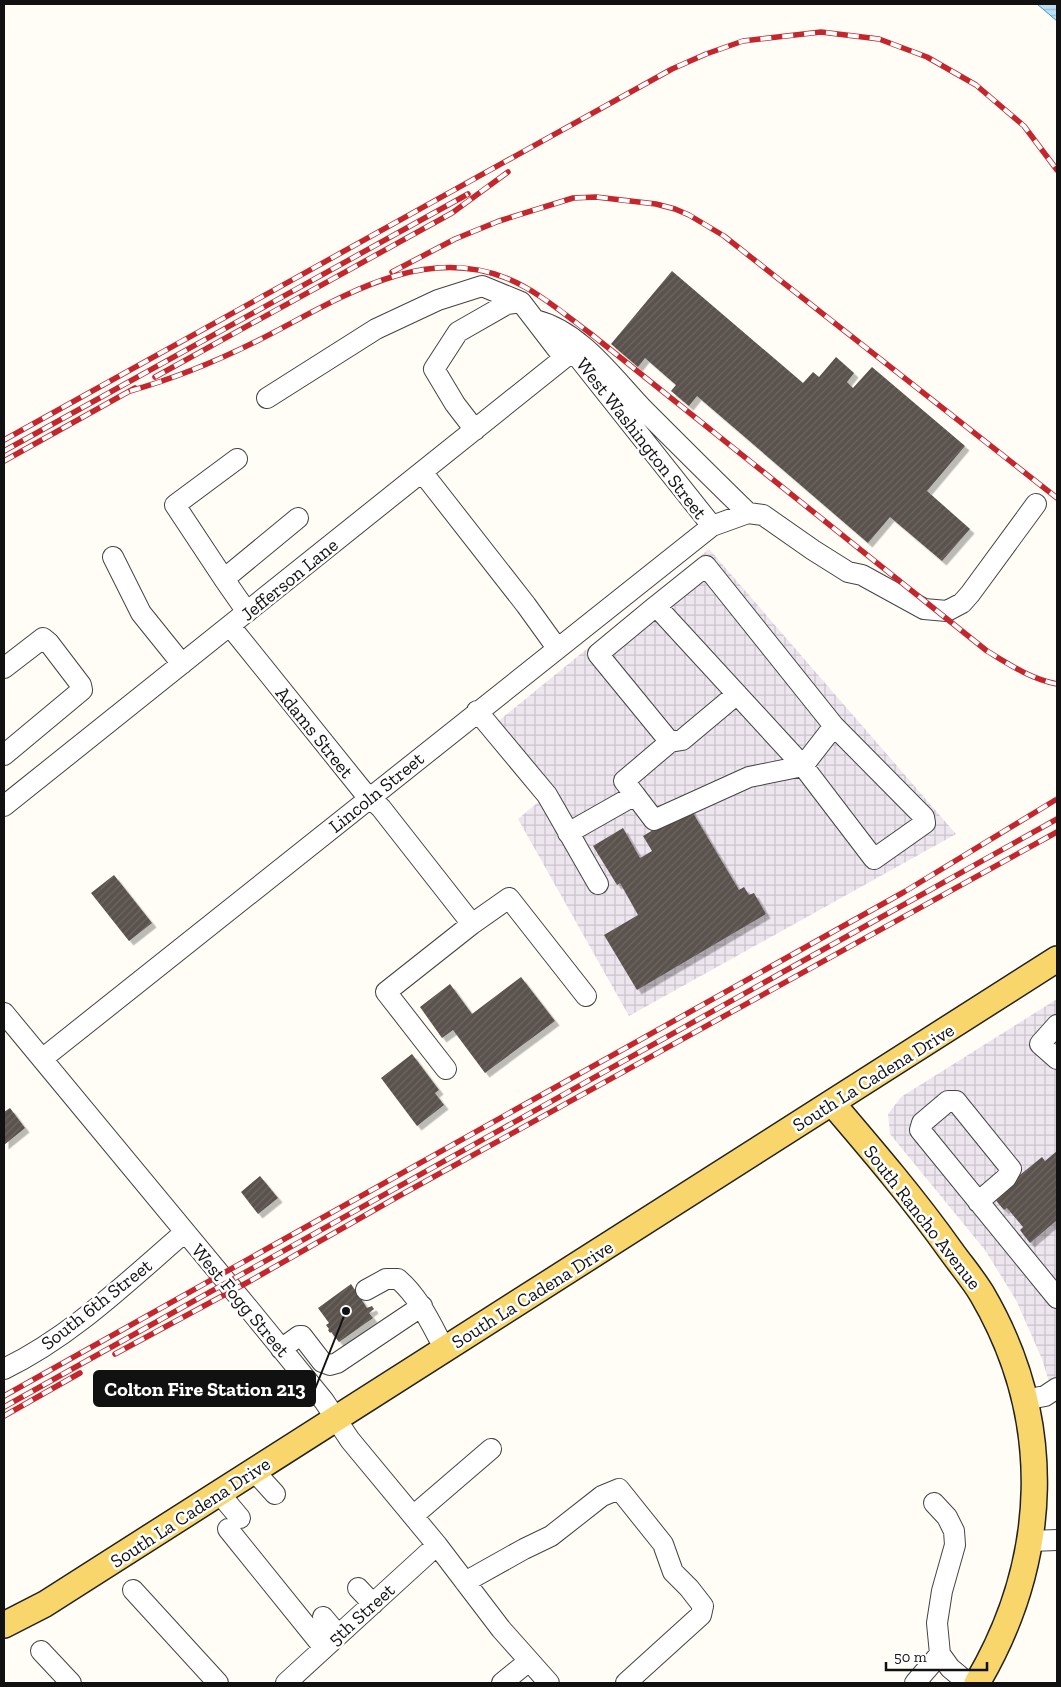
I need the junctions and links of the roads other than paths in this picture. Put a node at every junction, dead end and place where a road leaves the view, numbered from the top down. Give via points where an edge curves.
1 (521, 302) junction
2 (535, 320) junction
3 (569, 355) junction
4 (267, 398) dead end
5 (475, 430) junction
6 (237, 459) dead end
7 (422, 472) junction
8 (1036, 504) dead end
9 (748, 514) junction
10 (298, 518) dead end
11 (712, 526) junction
12 (113, 557) dead end
13 (224, 579) junction
14 (656, 606) junction
15 (247, 612) junction
16 (230, 626) junction
17 (557, 648) junction
18 (182, 664) junction
19 (4, 668) edge
20 (737, 694) junction
21 (478, 712) junction
22 (834, 726) junction
23 (670, 742) junction
24 (4, 754) edge
25 (803, 766) junction
26 (635, 796) junction
27 (369, 797) junction
28 (4, 806) edge
29 (568, 832) junction
30 (598, 884) dead end
31 (472, 924) junction
32 (1057, 960) edge
33 (586, 996) dead end
34 (4, 1013) edge
35 (1057, 1025) edge
36 (42, 1059) junction
37 (1057, 1059) edge
38 (446, 1069) dead end
39 (832, 1103) junction
40 (978, 1202) junction
41 (185, 1232) junction
42 (366, 1290) dead end
43 (1057, 1298) edge
44 (422, 1306) junction
45 (282, 1350) junction
46 (445, 1350) junction
47 (4, 1369) edge
48 (1057, 1388) edge
49 (1024, 1400) junction
50 (335, 1419) junction
51 (491, 1449) dead end
52 (254, 1471) junction
53 (219, 1493) junction
54 (275, 1494) dead end
55 (934, 1503) dead end
56 (413, 1516) junction
57 (1057, 1540) edge
58 (1031, 1541) junction
59 (437, 1545) junction
60 (466, 1582) junction
61 (358, 1588) dead end
62 (133, 1590) dead end
63 (372, 1604) junction
64 (323, 1617) dead end
65 (4, 1625) edge
66 (331, 1642) junction
67 (41, 1651) dead end
68 (940, 1654) junction
69 (529, 1661) junction
70 (71, 1683) edge
71 (218, 1683) edge
72 (286, 1683) edge
73 (502, 1683) edge
74 (549, 1683) edge
75 (626, 1683) edge
76 (915, 1683) edge
77 (968, 1683) edge
78 (977, 1683) edge

1 - 2 street, West Washington Street
1 - 4 street via 482,286 438,300 376,329
1 - 5 street via 507,304 458,332 434,368
2 - 3 street, West Washington Street
2 - 9 street via 551,324 587,350
3 - 5 street, Jefferson Lane
3 - 11 street, West Washington Street
5 - 7 street, Jefferson Lane
6 - 13 street via 175,505
7 - 15 street, Jefferson Lane
7 - 17 street
8 - 9 street via 970,594 947,611 924,609 862,575 848,572 763,515
9 - 11 street, Lincoln Street
10 - 13 street
11 - 17 street, Lincoln Street
12 - 18 street via 141,613
13 - 15 street
14 - 20 street
14 - 22 street via 706,566
14 - 23 street via 598,654
15 - 16 street, Jefferson Lane
16 - 18 street, Jefferson Lane
16 - 27 street, Adams Street
17 - 21 street, Lincoln Street
18 - 28 street, Jefferson Lane
19 - 24 street via 43,638 82,690
20 - 23 street via 682,740
20 - 25 street
21 - 27 street, Lincoln Street
21 - 29 street via 547,795
22 - 25 street
22 - 25 street via 924,817 925,824 874,859
23 - 26 street via 624,781
25 - 26 street via 749,777 654,820
26 - 29 street
27 - 31 street, Adams Street
27 - 36 street, Lincoln Street
29 - 30 street
31 - 33 street via 509,898
31 - 38 street via 386,992
32 - 39 main road, South La Cadena Drive
34 - 36 street, West Fogg Street
35 - 37 street via 1040,1044
36 - 41 street, West Fogg Street
39 - 46 main road, South La Cadena Drive
39 - 49 main road, South Rancho Avenue via 920,1208 981,1293 1000,1328
40 - 40 street via 920,1130 922,1123 948,1100 956,1102 1011,1169 1006,1178
40 - 43 street
41 - 45 street, West Fogg Street
41 - 47 street, South 6th Street via 85,1318
42 - 44 street via 386,1279 398,1279
44 - 45 street via 337,1363 322,1362 302,1336
44 - 46 street
45 - 50 street, West Fogg Street
46 - 50 main road, South La Cadena Drive
48 - 49 street via 1045,1396
49 - 58 main road, South Rancho Avenue via 1034,1473
50 - 52 main road, South La Cadena Drive
50 - 56 street, West Fogg Street via 376,1485
51 - 56 street
52 - 53 main road, South La Cadena Drive
52 - 54 street
53 - 65 main road, South La Cadena Drive via 45,1604
53 - 66 street via 234,1524
55 - 68 street via 954,1531 955,1545 942,1591 938,1623
56 - 59 street, West Fogg Street
57 - 58 street
58 - 78 main road, South Rancho Avenue via 1022,1582 1005,1629
59 - 60 street, West Fogg Street
59 - 63 street, 5th Street
60 - 69 street, West Fogg Street
60 - 75 street via 551,1536 602,1496 619,1489 663,1544 673,1572 703,1606 701,1615
61 - 63 street
62 - 71 street
63 - 66 street, 5th Street
64 - 66 street
66 - 72 street, 5th Street
67 - 70 street
68 - 76 street
68 - 77 street via 950,1668
69 - 73 street
69 - 74 street, West Fogg Street

